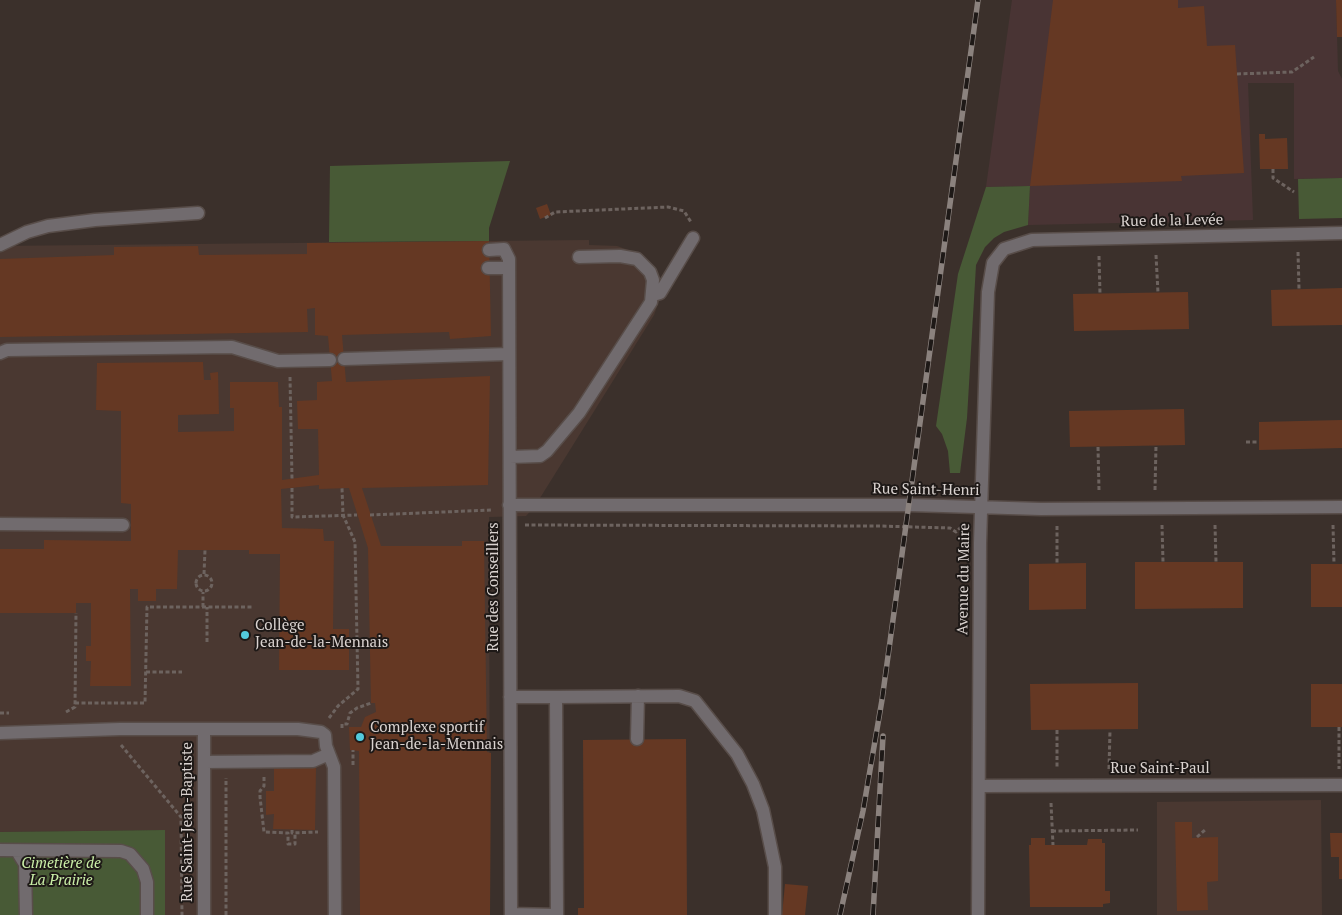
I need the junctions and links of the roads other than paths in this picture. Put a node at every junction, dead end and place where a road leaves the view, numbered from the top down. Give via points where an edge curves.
1 (198, 213) dead end
2 (1342, 233) edge
3 (692, 238) road end
4 (0, 245) edge
5 (1004, 249) joint
6 (579, 257) dead end
7 (509, 263) junction
8 (653, 295) junction
9 (0, 353) edge
10 (509, 354) junction
11 (344, 359) dead end
12 (330, 360) dead end
13 (510, 457) junction
14 (509, 505) junction
15 (982, 507) junction
16 (1337, 507) edge
17 (0, 524) edge
18 (123, 525) dead end
19 (638, 696) junction
20 (510, 697) junction
21 (556, 697) junction
22 (204, 729) junction
23 (0, 733) edge
24 (637, 739) dead end
25 (329, 754) junction
26 (204, 762) junction
27 (1340, 785) edge
28 (979, 786) junction
29 (0, 850) edge
30 (17, 851) junction
31 (511, 914) edge
32 (26, 915) edge
33 (147, 915) edge
34 (204, 915) edge
35 (335, 915) edge
36 (557, 915) edge
37 (775, 915) edge
38 (978, 915) edge

1 - 4 street via 48,226
2 - 5 street, Rue de la Levée via 1032,240
3 - 8 street via 660,293
5 - 15 street, Avenue du Maire via 993,263 988,281
6 - 8 street via 637,259 650,272
7 - 7 street via 489,259 504,249
7 - 10 street, Rue des Conseillers
8 - 13 street via 579,413 547,451 540,456
9 - 12 street via 8,350 232,347 278,361
10 - 11 street
10 - 13 street, Rue des Conseillers
13 - 14 street, Rue des Conseillers
14 - 15 street, Rue Saint-Henri
14 - 20 street, Rue des Conseillers
15 - 16 street, Rue Saint-Henri
15 - 28 street, Avenue du Maire
17 - 18 street
19 - 21 street
19 - 24 street
19 - 37 street via 679,696 695,701 737,754 754,784 763,810 775,867
20 - 21 street
20 - 31 street, Rue des Conseillers
21 - 36 street
22 - 23 street
22 - 25 street via 321,732
22 - 26 street, Rue Saint-Jean-Baptiste
25 - 26 street via 313,761
25 - 35 street via 334,767
26 - 34 street, Rue Saint-Jean-Baptiste
27 - 28 street, Rue Saint-Paul
28 - 38 street, Avenue du Maire
29 - 30 street
30 - 32 street via 25,864
30 - 33 street via 121,850 130,854 143,869 147,882
31 - 36 street

